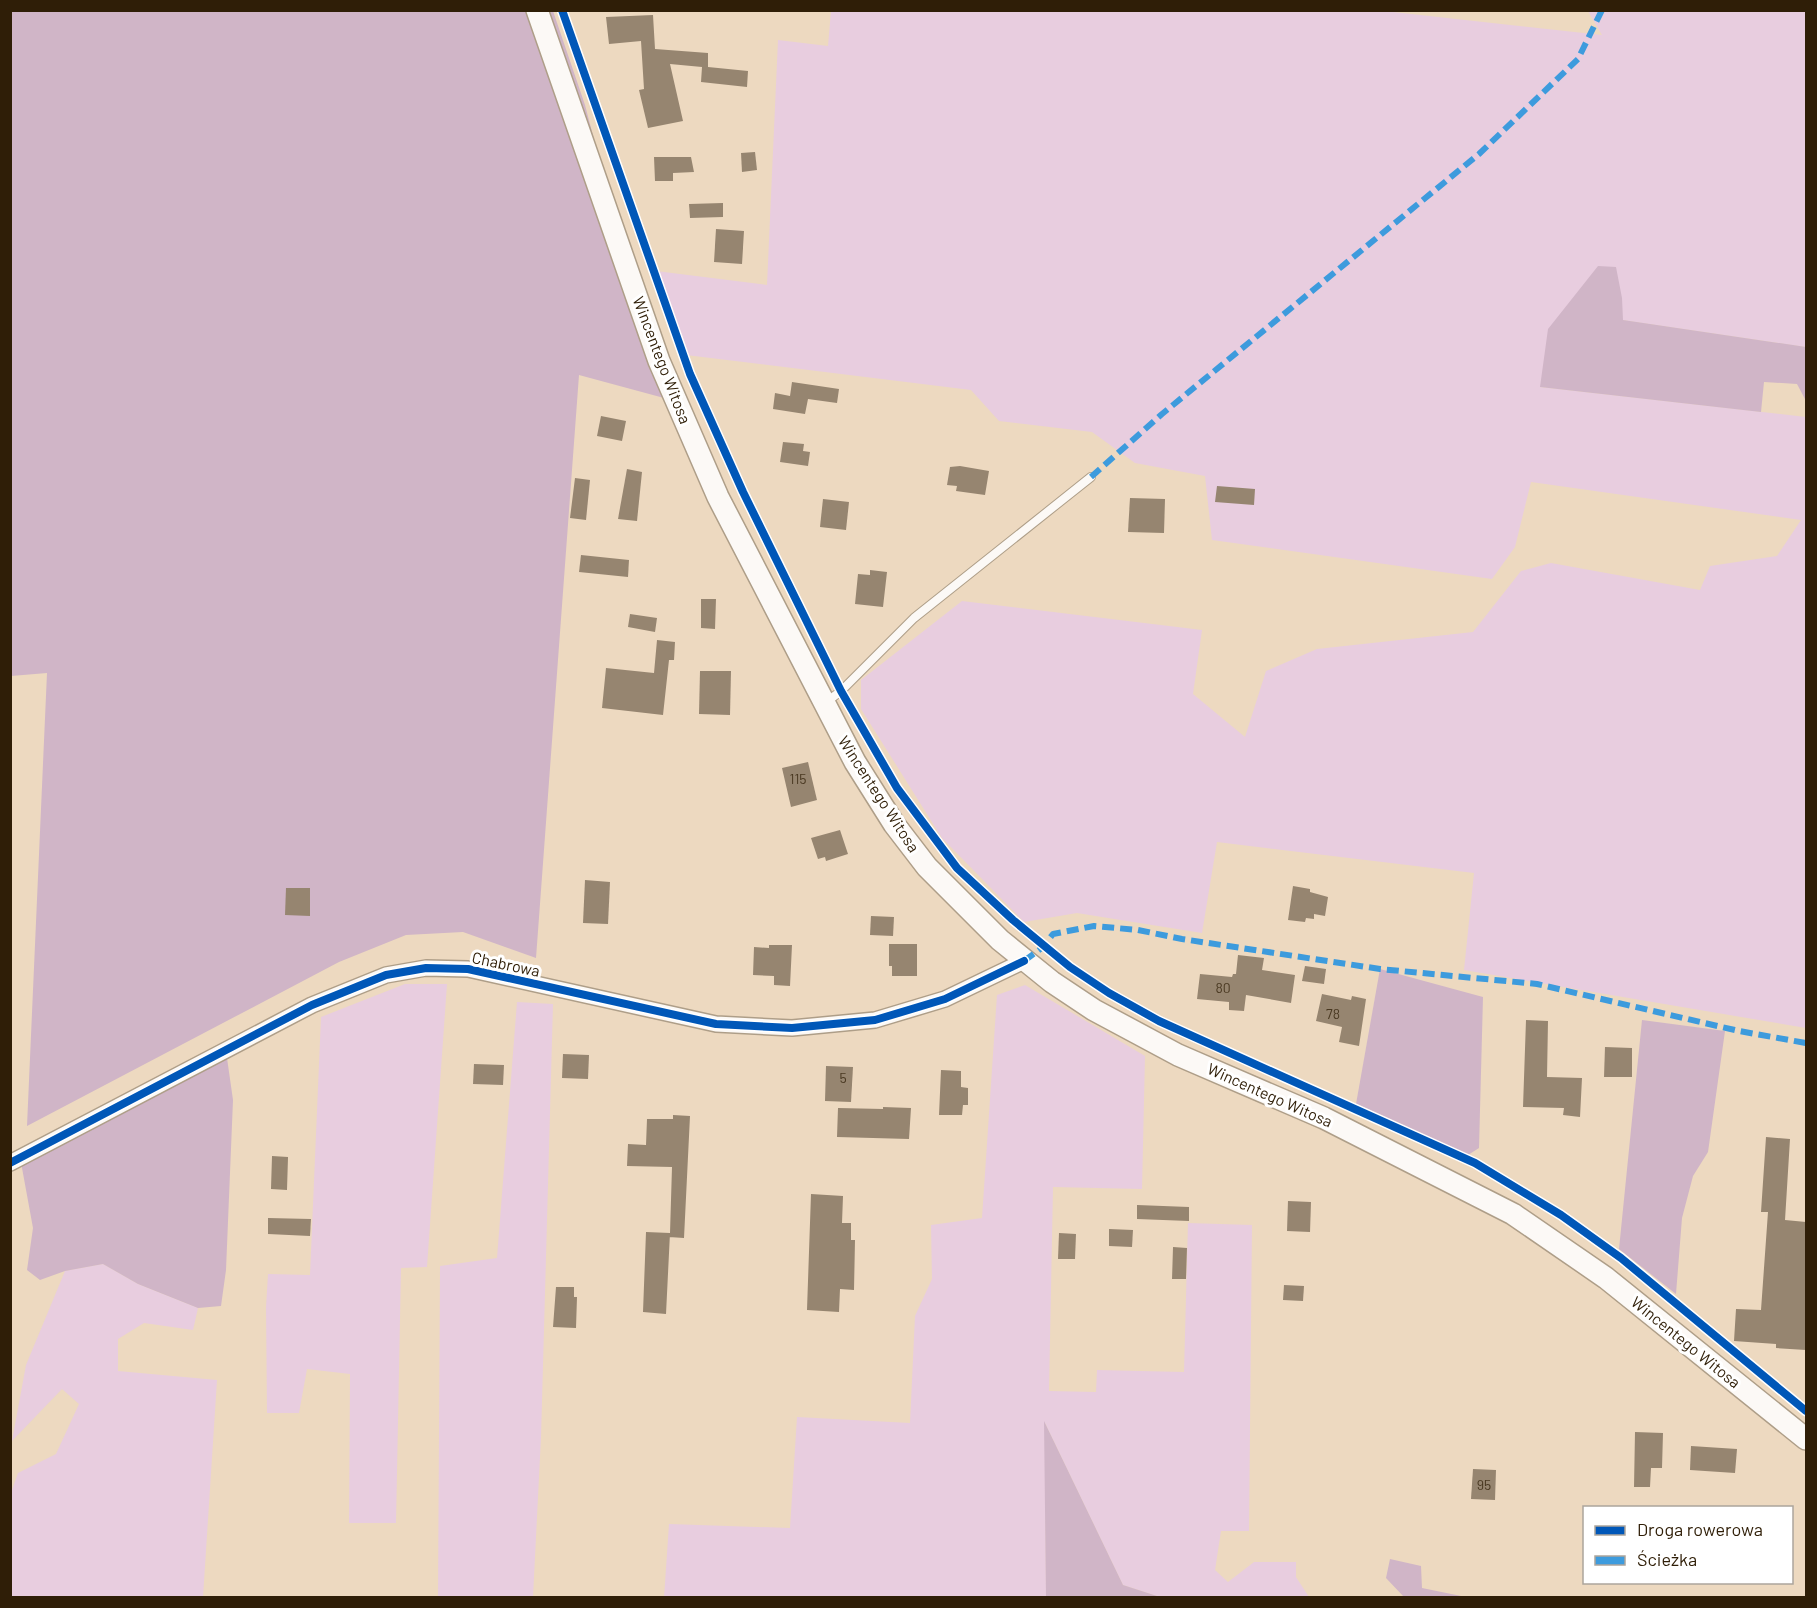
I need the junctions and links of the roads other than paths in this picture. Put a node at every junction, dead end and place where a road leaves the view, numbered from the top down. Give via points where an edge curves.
1 (537, 10) edge
2 (1091, 477) dead end
3 (824, 704) junction
4 (1024, 961) junction
5 (10, 1163) edge
6 (1806, 1439) edge

1 - 3 main road, Wincentego Witosa via 659,361 718,497
2 - 3 lane via 914,618
3 - 4 main road, Wincentego Witosa via 894,824 927,867
4 - 5 street, Chabrowa via 945,999 875,1020 792,1028 716,1024 468,969 426,968 386,975 312,1005
4 - 6 main road, Wincentego Witosa via 1094,1010 1178,1055 1323,1118 1513,1214 1606,1278

